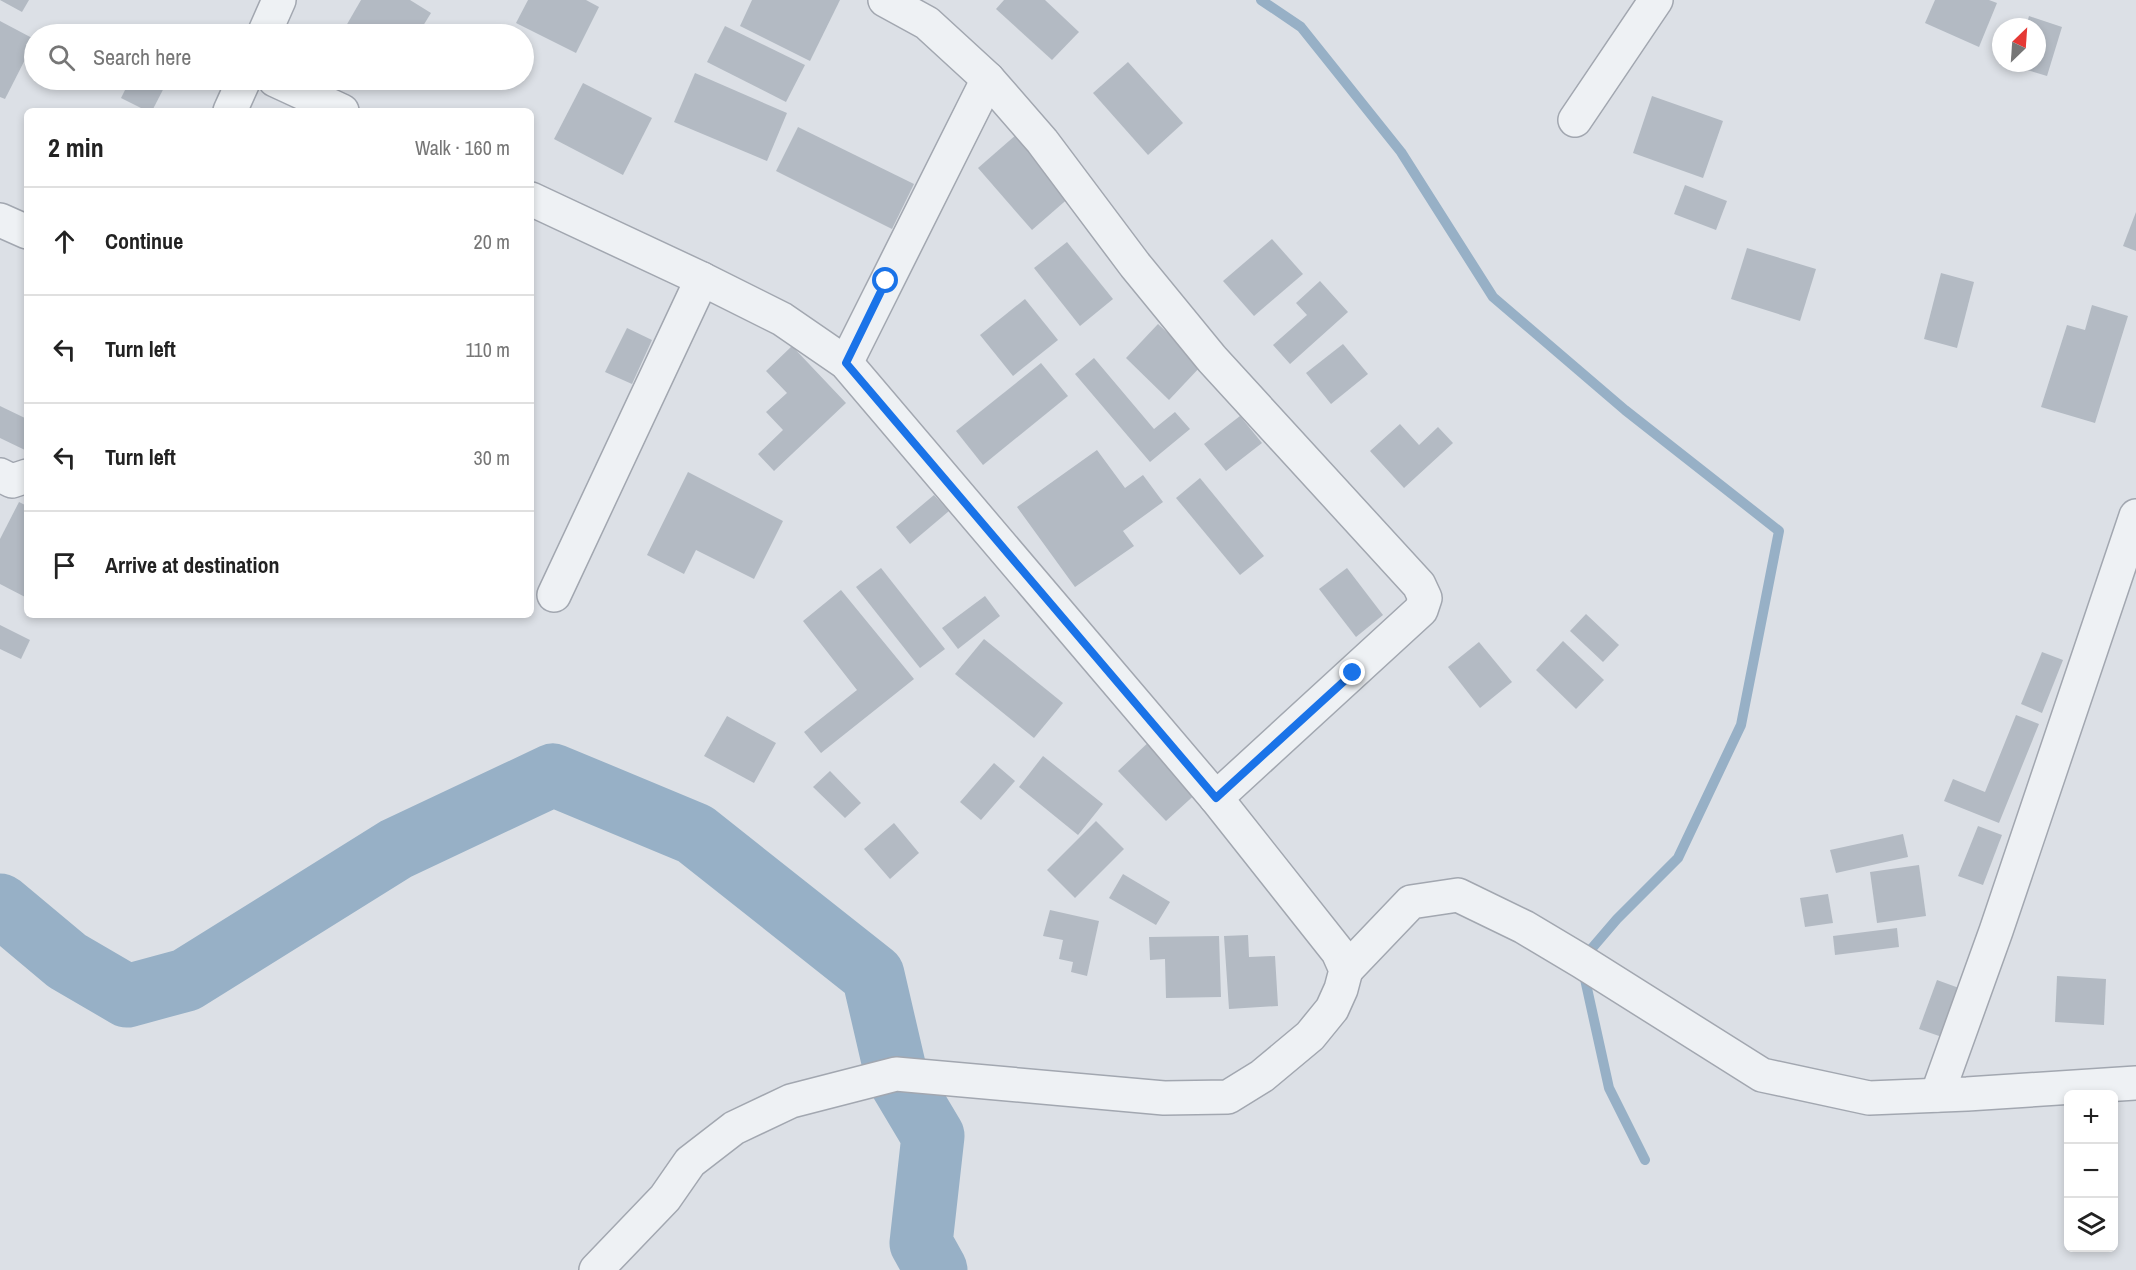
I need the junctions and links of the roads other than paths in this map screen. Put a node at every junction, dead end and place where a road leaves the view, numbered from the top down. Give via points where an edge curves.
1 (279, 0) edge
2 (885, 0) edge
3 (1656, 0) edge
4 (268, 24) edge
5 (988, 79) junction
6 (239, 90) edge
7 (297, 90) edge
8 (231, 108) edge
9 (336, 108) edge
10 (1575, 120) dead end
11 (534, 200) edge
12 (0, 220) edge
13 (24, 231) edge
14 (702, 279) junction
15 (846, 363) junction
16 (0, 475) edge
17 (24, 477) edge
18 (2136, 516) edge
19 (554, 595) dead end
20 (1216, 798) junction
21 (1346, 970) junction
22 (2136, 1083) edge
23 (1937, 1095) junction
24 (596, 1270) edge

1 - 4 street
2 - 5 street via 927,23
3 - 10 street
5 - 15 street
5 - 20 street via 1042,141 1212,359 1419,585 1425,598 1421,610
6 - 8 street
7 - 9 street
11 - 14 street
12 - 13 street
14 - 15 street via 782,319
14 - 19 street
15 - 20 street
16 - 17 street via 12,481
18 - 23 street
20 - 21 street via 1338,951
21 - 23 street via 1411,902 1458,895 1524,927 1762,1075 1869,1098
21 - 24 street via 1332,1009 1310,1036 1262,1076 1228,1097 1164,1098 896,1074 791,1101 734,1128 690,1162 664,1198
22 - 23 street

